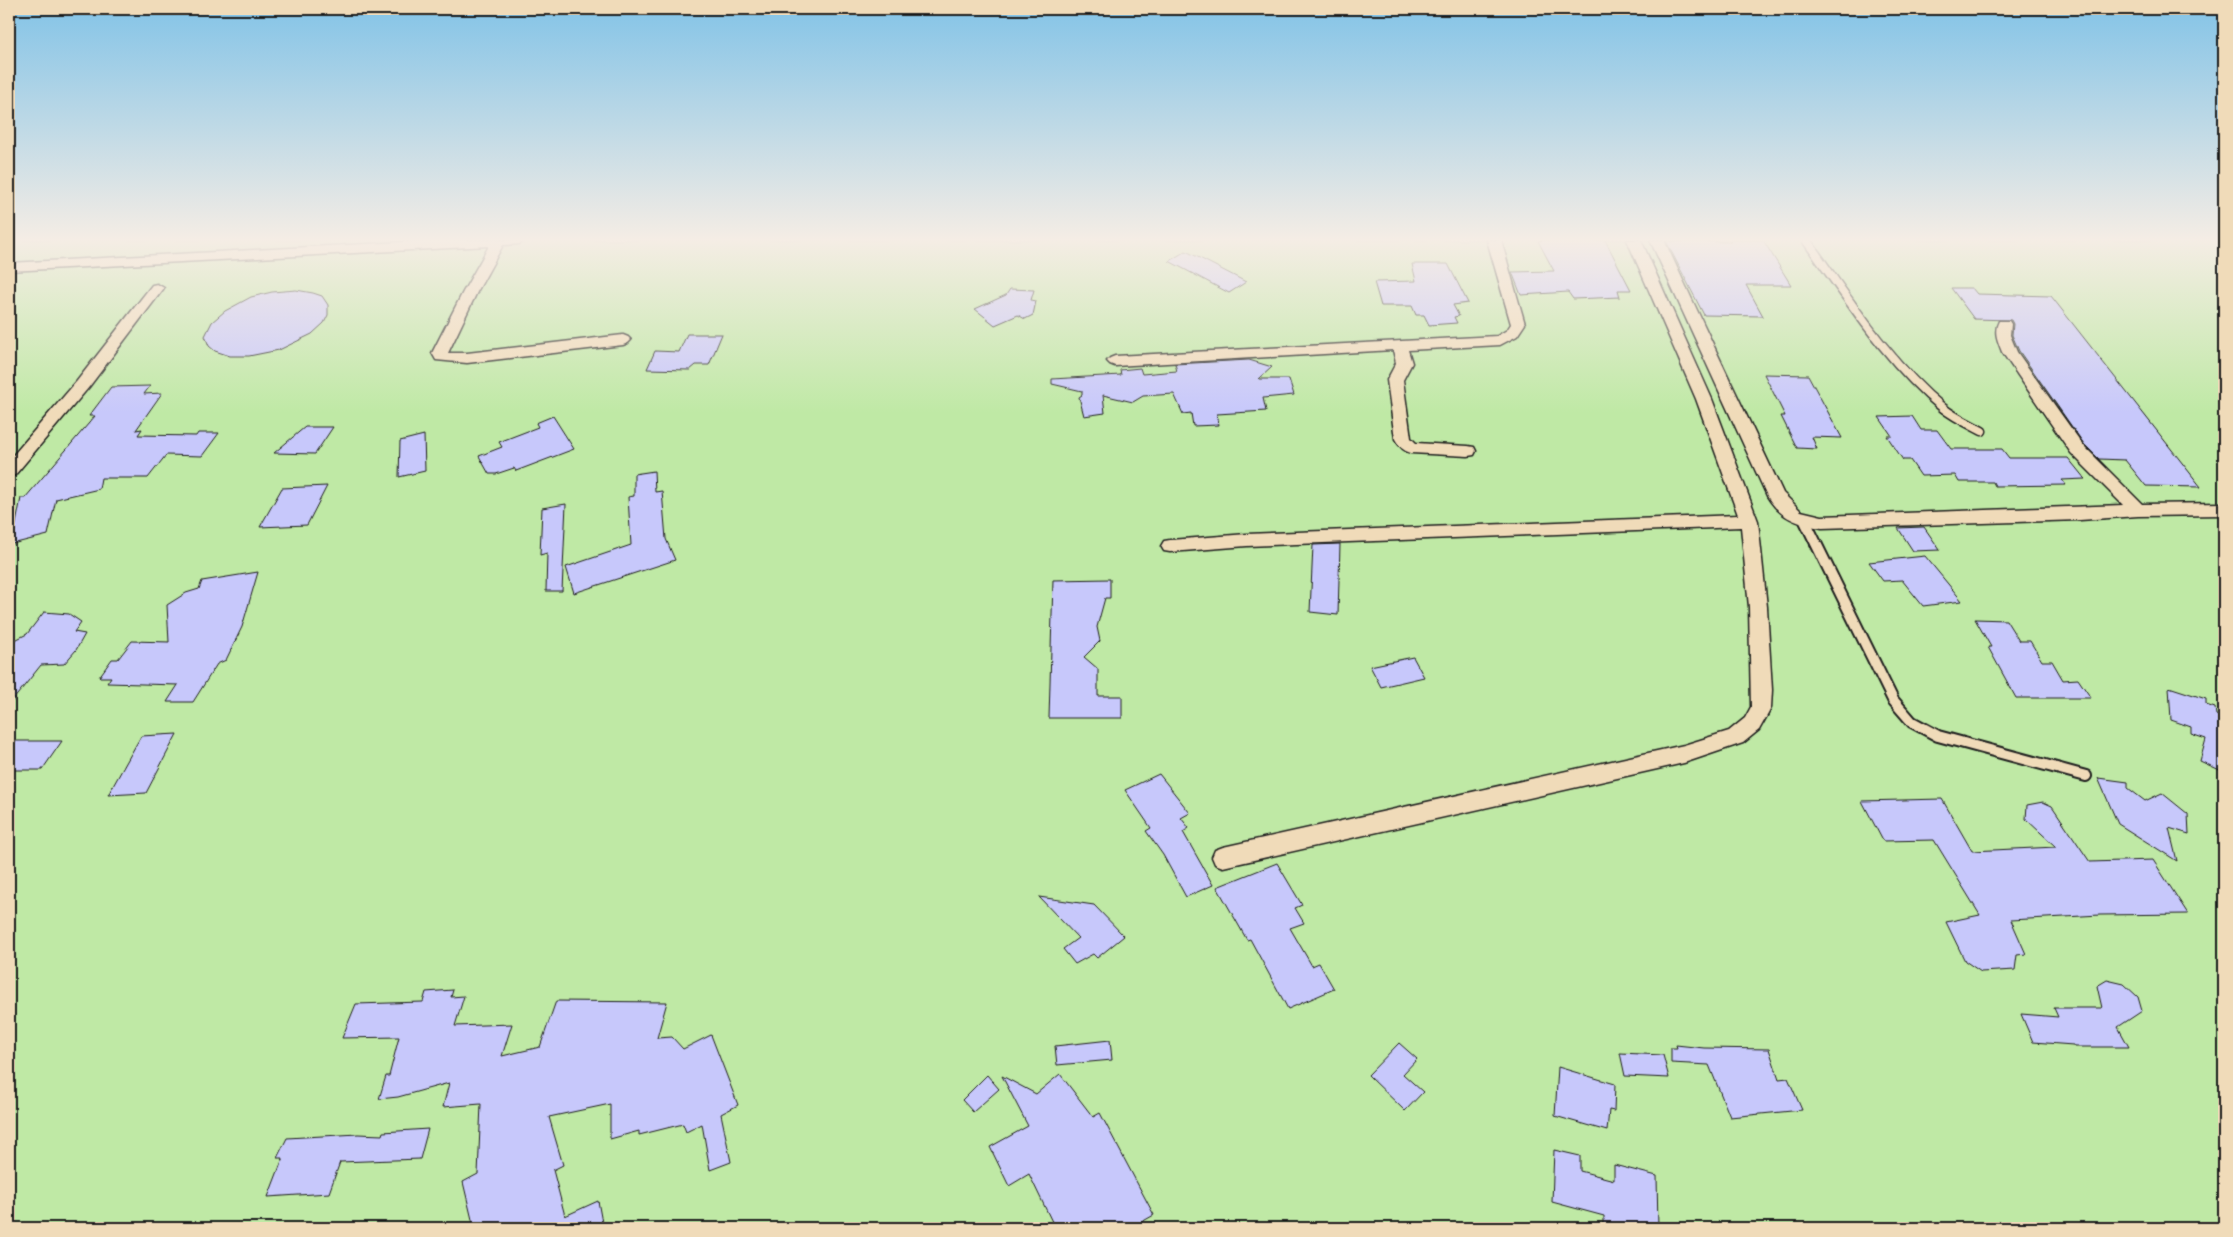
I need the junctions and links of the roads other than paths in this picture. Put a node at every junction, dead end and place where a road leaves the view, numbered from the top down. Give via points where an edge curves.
1 (150, 298) edge
2 (467, 298) edge
3 (1510, 298) edge
4 (1659, 298) edge
5 (1684, 298) edge
6 (1848, 298) edge
7 (2004, 324) dead end
8 (623, 340) dead end
9 (1399, 346) junction
10 (1115, 361) dead end
11 (1982, 431) dead end
12 (1468, 450) dead end
13 (9, 471) edge
14 (2224, 509) edge
15 (2138, 510) junction
16 (1804, 519) junction
17 (1748, 521) junction
18 (1170, 546) dead end
19 (2086, 776) dead end
20 (1223, 857) dead end

1 - 13 street via 83,384
2 - 8 street via 440,353 441,357 467,358
3 - 9 street via 1518,324 1512,333 1500,340
4 - 17 street via 1704,399
5 - 16 street via 1776,496 1790,513
6 - 11 lane via 1909,376 1944,409
7 - 15 street via 2010,352 2077,449
9 - 10 street
9 - 12 street via 1404,363 1395,380 1403,439 1411,448
14 - 15 street
15 - 16 street via 1842,521
16 - 19 lane via 1902,714 1918,727 1938,736
17 - 18 street via 1247,540
17 - 20 street via 1758,607 1762,690 1761,708 1752,724 1736,737 1684,754

